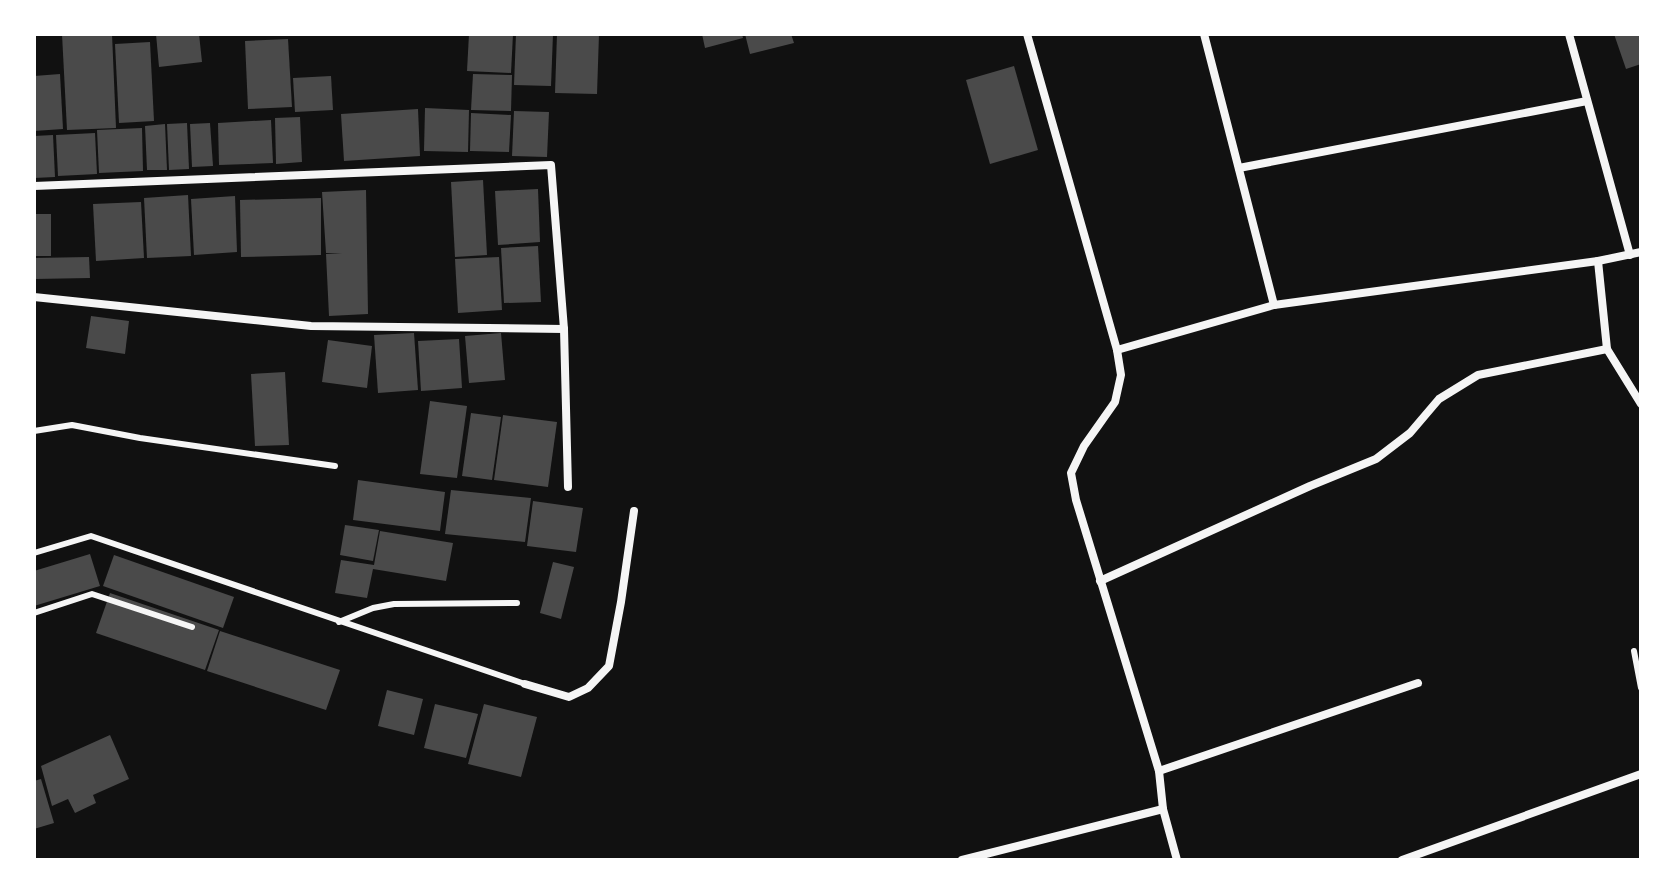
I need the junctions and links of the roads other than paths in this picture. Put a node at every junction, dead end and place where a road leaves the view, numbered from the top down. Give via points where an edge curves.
1 (1027, 34) edge
2 (1204, 34) edge
3 (1569, 34) edge
4 (1587, 101) junction
5 (1239, 168) junction
6 (34, 186) edge
7 (1641, 252) edge
8 (1630, 255) junction
9 (1598, 261) junction
10 (34, 297) edge
11 (1274, 305) junction
12 (564, 329) junction
13 (1607, 349) junction
14 (1117, 350) junction
15 (1641, 404) edge
16 (34, 431) edge
17 (335, 466) dead end
18 (568, 487) dead end
19 (634, 511) dead end
20 (34, 553) edge
21 (1100, 581) junction
22 (517, 603) dead end
23 (34, 613) edge
24 (339, 622) junction
25 (192, 627) dead end
26 (1634, 651) dead end
27 (1418, 683) dead end
28 (525, 684) joint
29 (1641, 688) edge
30 (1159, 771) junction
31 (1641, 774) edge
32 (1163, 809) junction
33 (962, 860) edge
34 (1177, 860) edge
35 (1402, 860) edge

1 - 14 street
2 - 5 street
3 - 4 street
4 - 5 street
4 - 8 street
5 - 11 street
6 - 12 street via 551,165
7 - 8 street
8 - 9 street
9 - 11 street
9 - 13 street
10 - 12 street via 311,326
11 - 14 street
12 - 18 street
13 - 15 street
13 - 21 street via 1478,375 1439,399 1410,433 1376,459
14 - 21 street via 1121,375 1115,402 1071,473
16 - 17 lane via 72,425
19 - 28 street via 609,666 588,688 569,697
20 - 24 lane via 91,536
21 - 30 street
22 - 24 lane via 394,604
23 - 25 lane via 92,594
24 - 28 lane
26 - 29 lane
27 - 30 street
30 - 32 street
31 - 35 street
32 - 33 street
32 - 34 street

